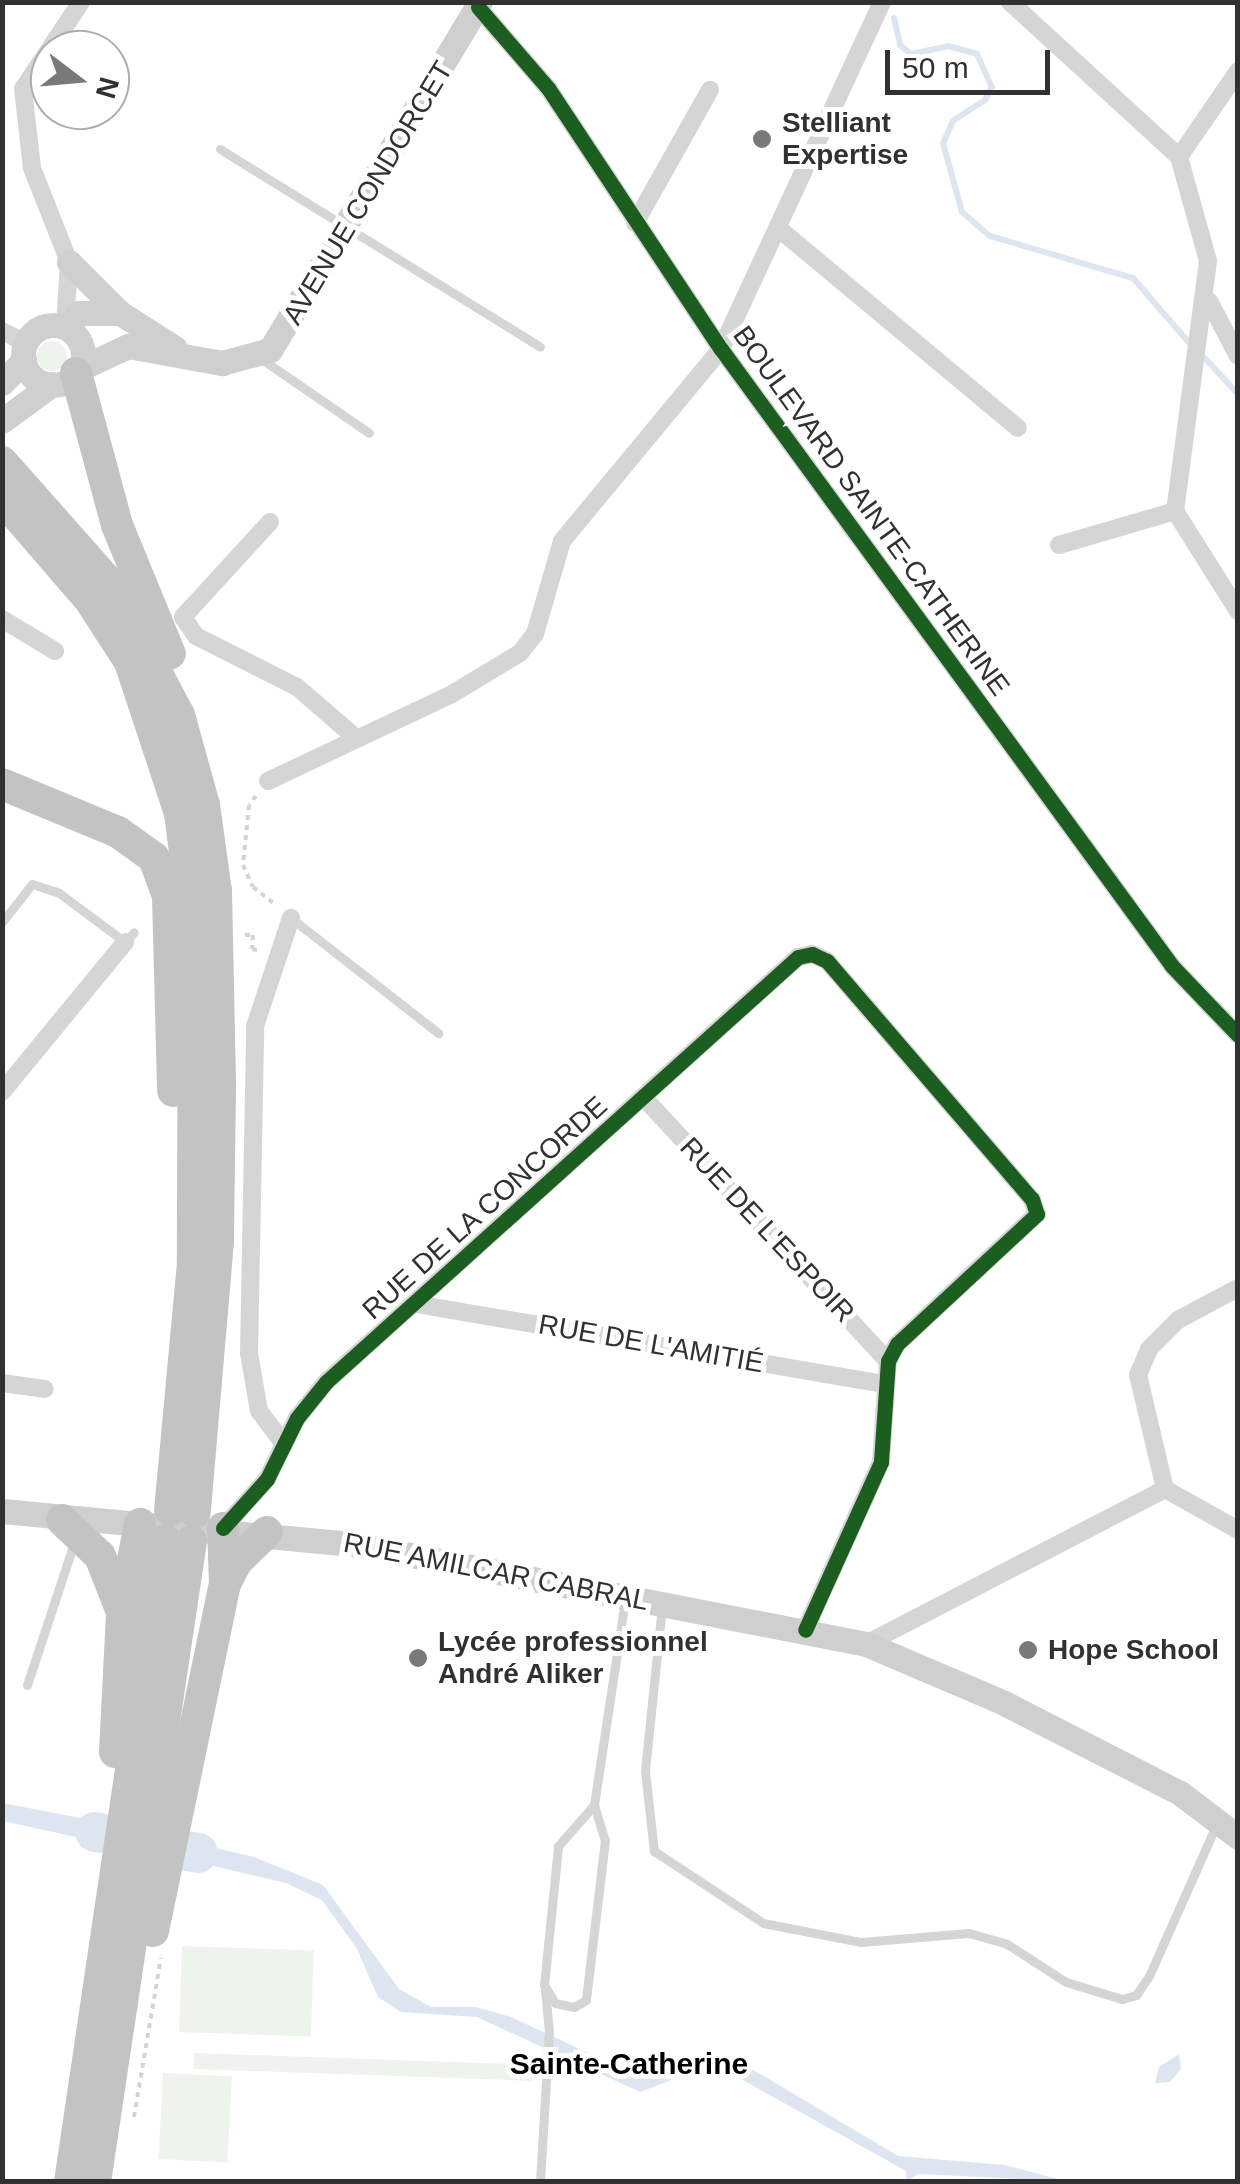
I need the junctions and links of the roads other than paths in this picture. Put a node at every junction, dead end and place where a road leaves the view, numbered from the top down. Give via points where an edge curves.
1 (81, 2) edge
2 (1010, 2) edge
3 (479, 5) edge
4 (878, 11) edge
5 (1238, 71) edge
6 (710, 90) dead end
7 (220, 148) dead end
8 (1179, 157) junction
9 (635, 223) junction
10 (351, 225) junction
11 (778, 228) junction
12 (69, 262) junction
13 (1207, 296) junction
14 (120, 313) junction
15 (67, 328) junction
16 (17, 344) edge
17 (540, 347) dead end
18 (721, 350) junction
19 (180, 351) junction
20 (258, 356) junction
21 (1238, 356) edge
22 (69, 375) junction
23 (2, 383) edge
24 (2, 422) edge
25 (1018, 428) dead end
26 (369, 433) dead end
27 (2, 462) edge
28 (2, 498) edge
29 (1176, 511) junction
30 (270, 522) dead end
31 (1058, 546) dead end
32 (1238, 611) edge
33 (2, 619) edge
34 (55, 652) dead end
35 (355, 737) junction
36 (268, 781) road end
37 (2, 784) edge
38 (216, 891) junction
39 (291, 918) joint
40 (2, 922) edge
41 (130, 937) joint
42 (438, 1033) dead end
43 (1238, 1035) edge
44 (2, 1092) edge
45 (645, 1099) junction
46 (1238, 1288) edge
47 (416, 1304) junction
48 (888, 1360) junction
49 (2, 1382) edge
50 (886, 1384) junction
51 (45, 1389) dead end
52 (284, 1444) junction
53 (1165, 1488) junction
54 (2, 1511) edge
55 (180, 1523) junction
56 (70, 1527) junction
57 (1238, 1530) edge
58 (268, 1532) junction
59 (224, 1584) junction
60 (626, 1596) junction
61 (662, 1604) junction
62 (122, 1616) junction
63 (806, 1630) junction
64 (866, 1644) junction
65 (27, 1685) dead end
66 (594, 1805) junction
67 (1228, 1829) edge
68 (544, 1985) junction
69 (112, 2068) junction
70 (82, 2100) junction
71 (97, 2175) edge
72 (67, 2182) edge
73 (540, 2182) edge

1 - 12 street via 23,89 32,168
2 - 8 street
3 - 9 street, BOULEVARD SAINTE-CATHERINE via 548,88
3 - 10 street, AVENUE CONDORCET
4 - 11 street
5 - 8 street
6 - 9 street
7 - 10 lane
8 - 13 street via 1208,261
9 - 18 street, BOULEVARD SAINTE-CATHERINE
10 - 17 lane
10 - 20 street, AVENUE CONDORCET via 282,338
11 - 18 street
11 - 25 street
12 - 14 street
12 - 15 street
13 - 21 street
13 - 29 street
14 - 15 street via 78,313
14 - 19 street
15 - 16 street via 39,328
15 - 22 street via 83,350
16 - 22 street via 33,377
16 - 23 street
18 - 35 street via 562,541 535,634 520,653 452,694
18 - 43 street, BOULEVARD SAINTE-CATHERINE via 1172,966
19 - 20 street via 222,362
19 - 22 street via 128,346
20 - 26 lane
22 - 24 street
22 - 38 highway via 117,525 206,749 217,795
27 - 38 highway via 109,583 179,715
28 - 55 highway via 90,600 130,662 180,813 194,923 193,1263
29 - 31 street
29 - 32 street
30 - 35 street via 182,617 196,636 297,687
33 - 34 street
35 - 36 street
37 - 55 highway via 118,832 154,858 163,875 172,956
38 - 55 highway via 218,1241
39 - 42 lane
39 - 52 street via 256,1026 250,1353 259,1410
40 - 41 lane via 23,889 44,886
41 - 44 street
45 - 47 street, RUE DE LA CONCORDE
45 - 48 street, RUE DE L'ESPOIR
45 - 48 street, RUE DE LA CONCORDE via 798,957 812,954 840,976 1032,1199 1036,1214 897,1344
46 - 53 street via 1178,1320 1149,1349 1138,1375
47 - 50 street, RUE DE L'AMITIÉ
47 - 52 street, RUE DE LA CONCORDE via 326,1382
48 - 50 street
49 - 51 street
50 - 63 street via 889,1424 881,1462
52 - 55 street, RUE DE LA CONCORDE via 267,1480
53 - 57 street
53 - 64 street
54 - 56 street, RUE AMILCAR CABRAL
55 - 56 street, RUE AMILCAR CABRAL
55 - 58 street, RUE AMILCAR CABRAL
55 - 59 highway
55 - 62 highway
55 - 69 highway
55 - 70 highway
56 - 62 highway via 109,1571
56 - 65 lane
58 - 59 highway via 236,1562
58 - 60 street, RUE AMILCAR CABRAL
59 - 69 highway via 142,1988
60 - 61 street, RUE AMILCAR CABRAL
60 - 66 lane
61 - 63 street, RUE AMILCAR CABRAL
61 - 67 lane via 645,1771 654,1852 763,1923 861,1942 969,1933 1007,1944 1066,1982 1122,2000 1136,1995 1149,1976
62 - 70 highway via 118,1728
63 - 64 street, RUE AMILCAR CABRAL
64 - 67 street, RUE AMILCAR CABRAL via 1004,1703 1180,1793
66 - 68 lane via 558,1846
66 - 68 lane via 605,1840 586,2000 574,2007 555,2003
68 - 73 lane via 549,2032
69 - 71 highway
70 - 72 highway

